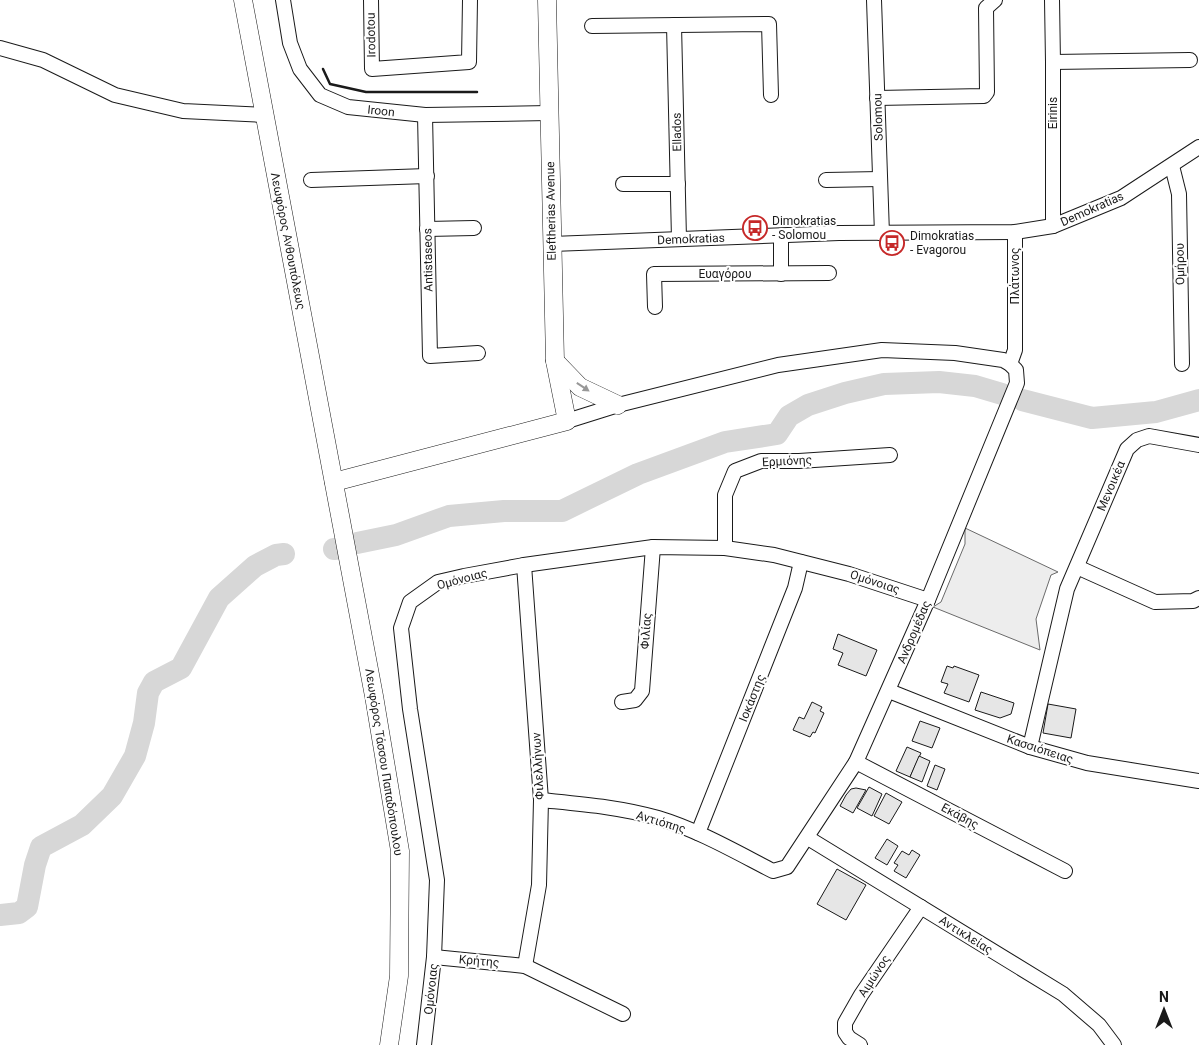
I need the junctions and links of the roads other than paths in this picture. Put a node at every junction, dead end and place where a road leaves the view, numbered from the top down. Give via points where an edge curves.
1 (243, 0) edge
2 (283, 0) edge
3 (371, 0) edge
4 (470, 0) edge
5 (547, 0) edge
6 (874, 0) edge
7 (995, 0) edge
8 (1052, 0) edge
9 (674, 25) junction
10 (592, 26) dead end
11 (0, 48) edge
12 (1190, 60) dead end
13 (1054, 62) junction
14 (771, 95) dead end
15 (877, 98) junction
16 (549, 113) junction
17 (264, 115) junction
18 (425, 115) junction
19 (1199, 147) edge
20 (1172, 166) junction
21 (427, 176) junction
22 (880, 179) junction
23 (311, 180) dead end
24 (826, 180) dead end
25 (623, 184) dead end
26 (678, 184) junction
27 (1053, 226) junction
28 (474, 228) dead end
29 (427, 229) junction
30 (1015, 232) junction
31 (882, 234) junction
32 (781, 236) junction
33 (679, 239) junction
34 (552, 244) junction
35 (829, 273) dead end
36 (781, 274) junction
37 (655, 307) dead end
38 (478, 353) dead end
39 (555, 360) junction
40 (1182, 364) dead end
41 (1013, 367) junction
42 (618, 405) junction
43 (567, 421) junction
44 (1199, 444) edge
45 (890, 455) dead end
46 (334, 482) junction
47 (653, 546) junction
48 (725, 548) junction
49 (801, 562) junction
50 (524, 565) junction
51 (1077, 567) junction
52 (1199, 598) edge
53 (928, 600) junction
54 (889, 691) junction
55 (622, 702) dead end
56 (1030, 747) junction
57 (856, 762) junction
58 (1199, 781) edge
59 (540, 800) junction
60 (698, 833) junction
61 (808, 838) junction
62 (773, 871) joint
63 (1065, 871) dead end
64 (920, 907) junction
65 (434, 958) junction
66 (524, 966) junction
67 (623, 1014) dead end
68 (389, 1045) edge
69 (424, 1045) edge
70 (860, 1045) edge
71 (1114, 1045) edge

1 - 17 main road, Λεωφόρος Ανθουπόλεως
2 - 18 street, Iroon via 296,60 320,95 348,107
3 - 4 street, Irodotou via 372,69 469,62
5 - 16 main road, Eleftherias Avenue
6 - 15 street, Solomou
7 - 15 street via 986,8 987,92 984,96
8 - 13 street, Eirinis
9 - 10 street
9 - 14 street via 769,24
9 - 26 street, Ellados
11 - 17 street via 43,60 115,95 183,111
12 - 13 street
13 - 27 street, Eirinis
15 - 22 street, Solomou
16 - 18 street, Iroon
16 - 34 main road, Eleftherias Avenue
17 - 46 main road, Λεωφόρος Ανθουπόλεως
18 - 21 street, Antistaseos
19 - 20 street, Demokratias
20 - 27 street, Demokratias via 1121,198
20 - 40 street, Ομήρου via 1179,194
21 - 23 street
21 - 29 street, Antistaseos
22 - 24 street
22 - 31 street, Solomou
25 - 26 street
26 - 33 street, Ellados
27 - 30 street, Demokratias
28 - 29 street
29 - 38 street, Antistaseos via 430,356
30 - 31 street, Demokratias
30 - 41 street, Πλάτωνος
31 - 32 street, Demokratias
32 - 33 street, Demokratias
32 - 36 street
33 - 34 street, Demokratias
34 - 39 main road, Eleftherias Avenue
35 - 36 street, Ευαγόρου
36 - 37 street, Ευαγόρου via 654,274
39 -> 42 main road via 580,387
39 - 43 main road, Eleftherias Avenue
41 - 42 street via 1003,360 955,353 882,350 778,365
41 - 53 street, Ανδρομέδας via 1017,383
42 - 43 street
43 - 46 main road
44 - 51 street, Μενοικέα via 1149,436 1137,440 1127,449
45 - 48 street, Ερμιόνης via 761,461 735,471 725,495
46 - 68 main road, Λεωφόρος Τάσσου Παπαδόπουλου via 400,850 399,976
47 - 48 street, Ομόνοιας
47 - 50 street, Ομόνοιας
47 - 55 street, Φιλίας via 642,691 635,700
48 - 49 street, Ομόνοιας
49 - 53 street, Ομόνοιας
49 - 60 street, Ιοκάστης via 796,588
50 - 59 street, Φιλελλήνων
50 - 65 street, Ομόνοιας via 438,582 410,602 401,628 410,709 437,880
51 - 52 street via 1155,602
51 - 56 street, Μενοικέα via 1067,589
53 - 54 street, Ανδρομέδας
54 - 56 street, Κασσιόπειας
54 - 57 street, Ανδρομέδας
56 - 58 street, Κασσιόπειας via 1087,763
57 - 61 street, Ανδρομέδας
57 - 63 street, Εκάβης
59 - 60 street, Αντιόπης via 595,805 658,818
59 - 66 street, Φιλελλήνων via 539,885
60 - 62 street, Αντιόπης
61 - 62 street, Ανδρομέδας via 788,867
61 - 64 street, Αντικλείας
64 - 70 street, Αιμώνος via 845,1023 849,1038
64 - 71 street, Αντικλείας via 1063,994 1098,1025
65 - 66 street, Κρήτης
65 - 69 street, Ομόνοιας
66 - 67 street

